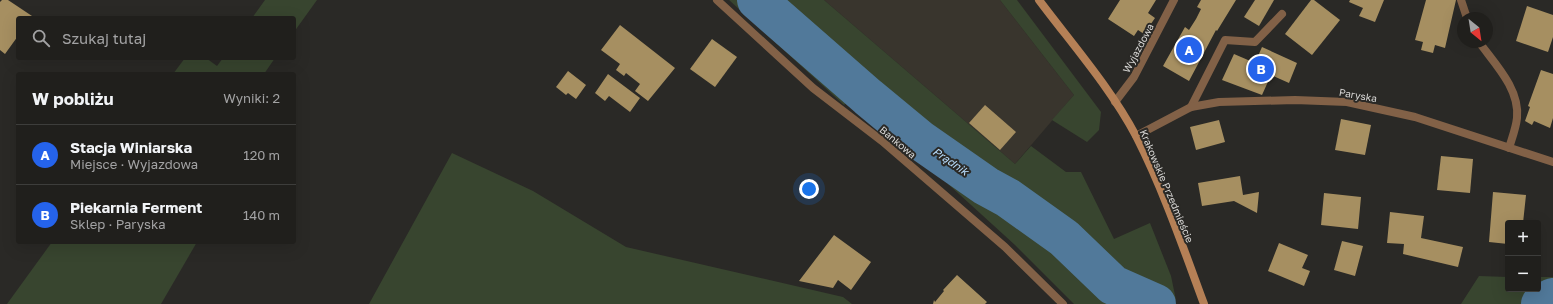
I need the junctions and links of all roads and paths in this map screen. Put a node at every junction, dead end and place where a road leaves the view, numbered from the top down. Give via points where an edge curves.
1 (717, 0) edge
2 (1039, 0) edge
3 (1174, 0) edge
4 (1461, 0) edge
5 (1465, 12) edge
6 (1282, 14) dead end
7 (1483, 48) edge
8 (1115, 102) junction
9 (1191, 107) junction
10 (1136, 136) junction
11 (1509, 148) junction
12 (1553, 162) edge
13 (1063, 304) edge
14 (1204, 304) edge

1 - 13 street, Bankowa via 813,88 882,141 1005,247
2 - 8 main road, Krakowskie Przedmieście
3 - 8 street, Wyjazdowa via 1134,77
4 - 5 street
6 - 9 street via 1254,42 1225,40
7 - 11 street via 1509,83 1516,102 1517,118
8 - 10 main road, Krakowskie Przedmieście
9 - 10 street, Paryska
9 - 11 street, Paryska via 1219,102 1347,102 1414,117
10 - 14 main road, Krakowskie Przedmieście via 1163,196
11 - 12 street, Paryska

